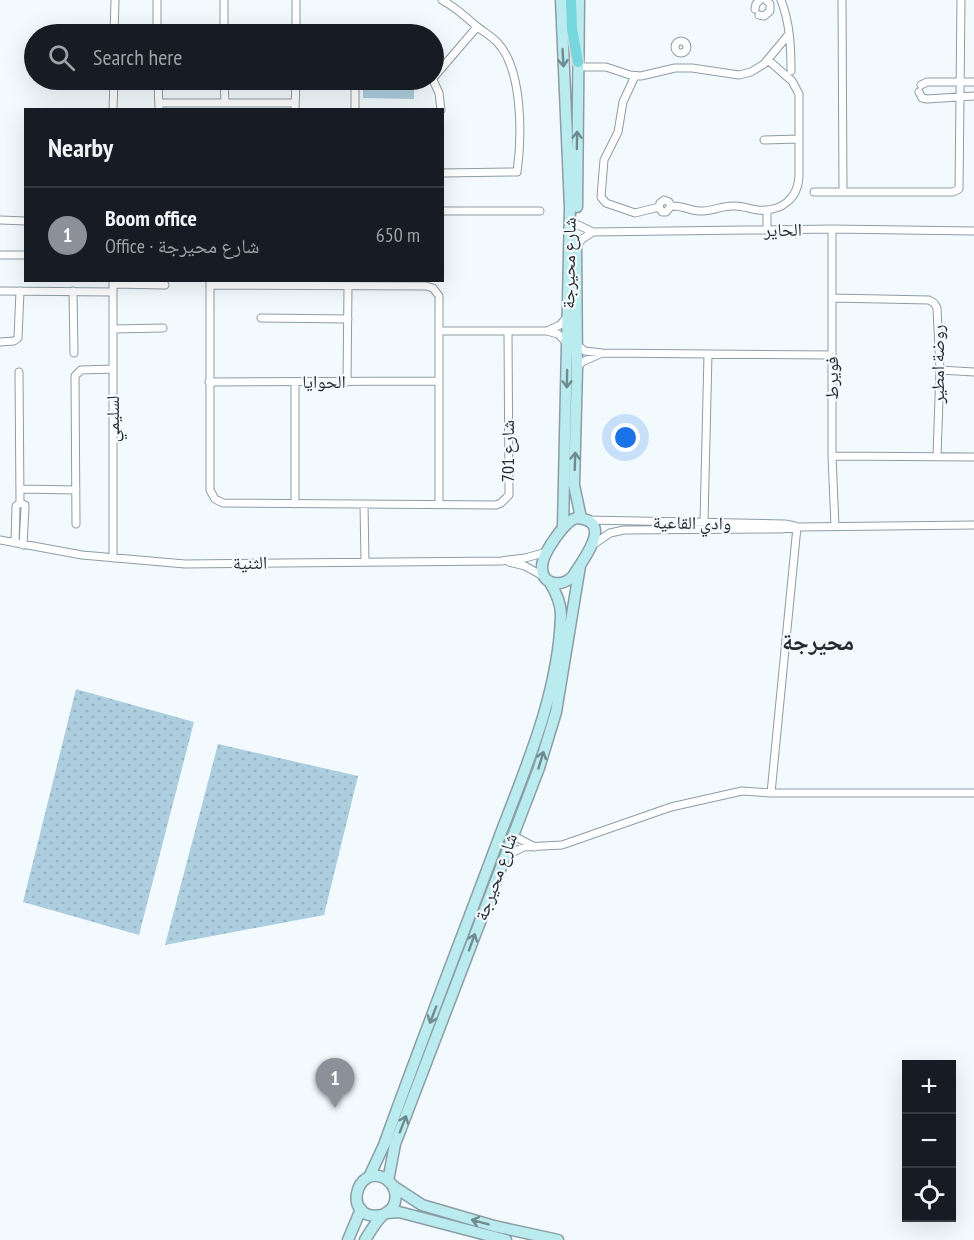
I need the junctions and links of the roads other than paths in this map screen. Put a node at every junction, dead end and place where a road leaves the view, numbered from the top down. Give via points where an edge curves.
1 (115, 0) edge
2 (157, 0) edge
3 (224, 0) edge
4 (296, 0) edge
5 (442, 0) edge
6 (561, 0) edge
7 (571, 0) edge
8 (579, 0) edge
9 (760, 0) edge
10 (768, 0) edge
11 (781, 0) edge
12 (842, 0) edge
13 (961, 0) edge
14 (114, 24) edge
15 (157, 24) edge
16 (224, 24) edge
17 (296, 24) edge
18 (477, 27) junction
19 (789, 34) junction
20 (680, 53) dead end
21 (768, 60) junction
22 (578, 64) junction
23 (444, 66) edge
24 (678, 68) junction
25 (791, 71) dead end
26 (635, 76) junction
27 (961, 82) junction
28 (974, 82) edge
29 (114, 90) edge
30 (158, 90) edge
31 (224, 90) edge
32 (296, 90) edge
33 (355, 90) edge
34 (438, 90) edge
35 (961, 96) junction
36 (974, 96) edge
37 (225, 103) junction
38 (159, 106) edge
39 (295, 106) edge
40 (113, 108) edge
41 (356, 108) edge
42 (441, 108) edge
43 (799, 139) junction
44 (764, 140) dead end
45 (444, 173) edge
46 (814, 192) dead end
47 (843, 192) junction
48 (767, 210) junction
49 (444, 211) edge
50 (540, 211) dead end
51 (0, 220) edge
52 (24, 221) edge
53 (576, 224) junction
54 (832, 229) junction
55 (767, 230) junction
56 (974, 231) edge
57 (593, 232) junction
58 (577, 247) junction
59 (0, 255) edge
60 (24, 255) edge
61 (210, 283) edge
62 (165, 285) dead end
63 (113, 286) edge
64 (348, 286) junction
65 (0, 291) edge
66 (20, 291) junction
67 (73, 291) junction
68 (832, 298) junction
69 (568, 313) junction
70 (261, 318) dead end
71 (348, 319) junction
72 (163, 328) dead end
73 (113, 329) junction
74 (547, 330) junction
75 (439, 331) junction
76 (508, 331) junction
77 (0, 342) edge
78 (572, 345) junction
79 (74, 353) dead end
80 (602, 353) junction
81 (708, 354) junction
82 (832, 355) junction
83 (578, 368) junction
84 (113, 369) junction
85 (939, 370) junction
86 (19, 372) dead end
87 (974, 372) edge
88 (347, 381) junction
89 (439, 381) junction
90 (209, 382) junction
91 (295, 382) junction
92 (832, 456) junction
93 (937, 456) junction
94 (974, 457) edge
95 (20, 489) junction
96 (76, 490) junction
97 (295, 504) junction
98 (364, 504) junction
99 (439, 504) junction
100 (583, 519) junction
101 (704, 522) junction
102 (76, 524) dead end
103 (974, 525) edge
104 (835, 526) junction
105 (563, 527) junction
106 (797, 527) junction
107 (0, 540) edge
108 (19, 544) junction
109 (593, 545) junction
110 (548, 552) junction
111 (112, 558) junction
112 (501, 561) junction
113 (365, 562) junction
114 (579, 566) junction
115 (548, 580) junction
116 (974, 792) edge
117 (771, 793) junction
118 (507, 833) junction
119 (535, 847) junction
120 (503, 858) junction
121 (369, 1178) junction
122 (390, 1183) junction
123 (361, 1209) junction
124 (384, 1214) junction
125 (348, 1240) edge
126 (365, 1240) edge
127 (506, 1240) edge
128 (558, 1240) edge

1 - 14 street
2 - 15 street
3 - 16 street
4 - 17 street
5 - 18 street via 456,7
6 -> 69 street, شارع محيرجة via 570,208
7 - 22 main road
8 - 22 street, شارع محيرجة
9 - 10 street via 757,12 764,16 771,9
11 - 19 street
12 - 47 street
13 - 27 street
18 - 23 street
18 - 45 street via 498,43 518,88 517,170
19 - 21 street
19 - 25 street
20 - 24 street
21 - 24 street via 739,75
21 - 43 street via 798,90
22 - 26 street
53 -> 22 street, شارع محيرجة
24 - 26 street
26 - 48 street via 623,102 618,132 604,160 602,197 606,203 635,213 659,207 664,200 671,206 702,211 725,206
27 - 28 street
27 - 35 street
27 - 35 street via 927,82 920,89 922,98 927,99
29 - 40 street
30 - 38 street
31 - 37 street
32 - 39 street
33 - 41 street
34 - 42 street
35 - 36 street
35 - 47 street via 957,191
37 - 38 street
37 - 39 street
43 - 44 street
43 - 48 street via 796,192 786,203
46 - 47 street
48 - 55 street
49 - 50 street
51 - 52 street
53 - 57 street, الحاير
53 - 58 street, شارع محيرجة
54 - 55 street, الحاير
54 - 56 street, الحاير
54 - 68 street, فويرط
55 - 57 street, الحاير
57 - 58 street
58 - 78 street, شارع محيرجة
59 - 60 street
61 - 64 street
61 - 90 street, شارع 701
62 - 63 street
63 - 67 street
63 - 73 street, لسليمي
64 - 71 street
64 - 75 street via 433,288 439,296
65 - 66 street
66 - 67 street
66 - 77 street via 18,338
67 - 79 street
68 - 82 street, فويرط
68 - 85 street, روضة امطير via 934,303
69 - 74 street via 561,325
69 - 78 street, شارع محيرجة
70 - 71 street
71 - 88 street
72 - 73 street
73 - 84 street, لسليمي
74 - 76 street
74 - 78 street
75 - 76 street
75 - 89 street
76 - 99 street, شارع 701 via 509,495 496,505
78 - 80 street
78 - 83 street, شارع محيرجة
78 -> 105 street, شارع محيرجة
80 - 81 street
80 - 83 street
81 - 82 street
81 - 101 street
82 - 92 street, فويرط
100 -> 83 street, شارع محيرجة via 574,485
84 - 96 street via 81,370 75,376
84 - 111 street, لسليمي
85 - 87 street
85 - 93 street, روضة امطير
86 - 95 street
88 - 89 street, الحوايا
88 - 91 street, الحوايا
89 - 99 street
90 - 91 street, الحوايا
90 - 97 street, شارع 701 via 213,496 223,504
91 - 97 street
92 - 93 street
92 - 104 street, فويرط
93 - 94 street
95 - 96 street
95 - 108 street via 20,503 25,508
96 - 102 street
97 - 98 street, شارع 701
98 - 99 street, شارع 701
98 - 113 street
100 - 101 street, وادي القاعية
100 - 105 street via 571,520
100 - 109 street, شارع محيرجة via 594,528
101 - 106 street, وادي القاعية
103 - 104 street, وادي القاعية
104 - 106 street, وادي القاعية
105 - 110 street
106 - 109 street, وادي القاعية via 624,530 610,533
106 - 117 street
107 - 108 street, الثنية
108 - 111 street, الثنية
109 - 114 street
110 - 112 street, الثنية
110 - 115 street via 541,565
111 - 113 street, الثنية via 185,564
112 - 113 street, الثنية
112 - 115 street, الثنية via 525,566
114 - 115 street via 568,581 556,584
118 -> 114 street, شارع محيرجة via 539,768 556,712
115 - 118 street, شارع محيرجة via 560,610 554,668 544,715
116 - 117 street
117 - 119 street via 742,791 671,807 562,845
118 - 119 street
118 - 120 street, شارع محيرجة
118 -> 121 street, شارع محيرجة
119 - 120 street via 514,850
122 -> 120 street, شارع محيرجة via 395,1144
121 - 122 street via 375,1176
121 - 123 street via 356,1192
122 - 124 street via 394,1204
128 -> 122 street via 422,1205
123 - 124 street via 371,1215
123 - 125 street
124 - 126 street
124 - 127 street via 399,1212

